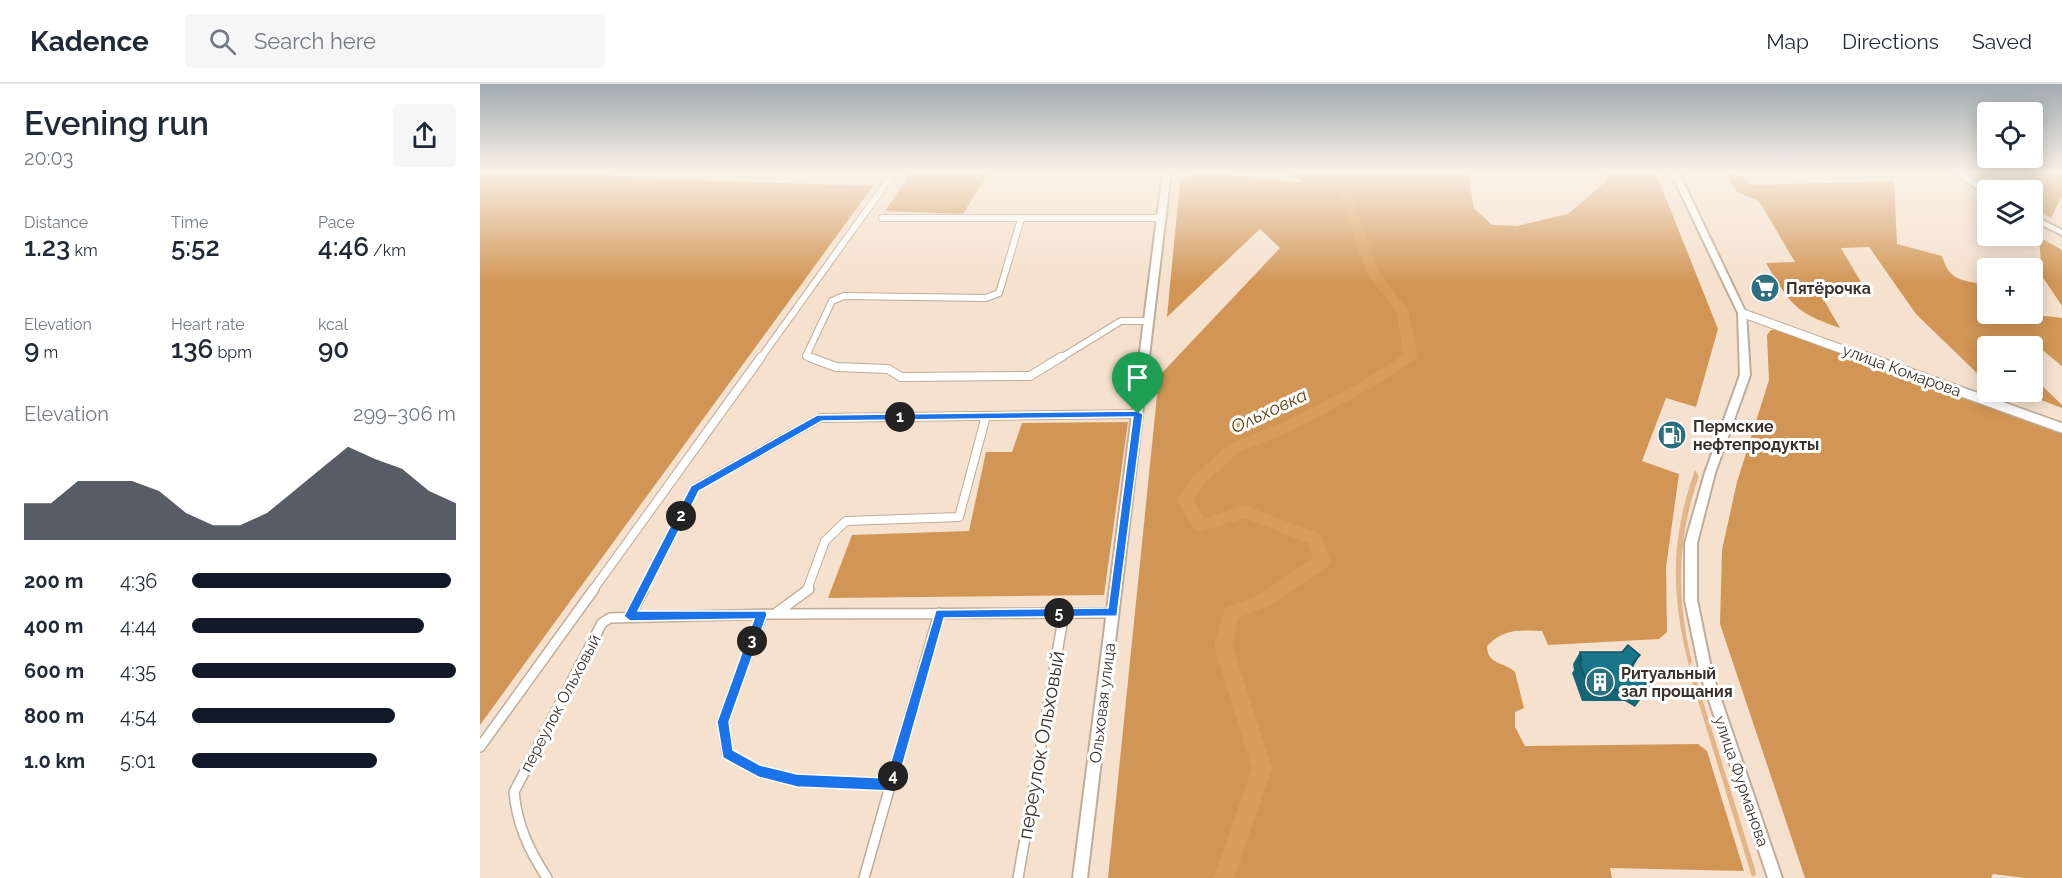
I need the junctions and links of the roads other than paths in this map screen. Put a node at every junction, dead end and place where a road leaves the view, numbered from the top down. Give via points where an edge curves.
1 (868, 208) edge
2 (1163, 208) edge
3 (1692, 208) edge
4 (882, 218) dead end
5 (1162, 218) junction
6 (1021, 219) junction
7 (2043, 223) edge
8 (2062, 233) edge
9 (1742, 313) junction
10 (1150, 321) junction
11 (1138, 414) junction
12 (986, 416) junction
13 (2062, 428) edge
14 (939, 613) junction
15 (1064, 613) junction
16 (1113, 613) junction
17 (775, 614) junction
18 (762, 615) junction
19 (630, 616) junction
20 (480, 747) edge
21 (891, 785) junction
22 (547, 878) edge
23 (864, 878) edge
24 (1018, 878) edge
25 (1080, 878) edge
26 (1775, 878) edge

1 - 20 street
2 - 5 main road, Ольховая улица
3 - 9 main road, улица Фурманова
4 - 6 street
5 - 6 street
5 - 10 main road, Ольховая улица
6 - 10 street via 999,293 986,298 844,296 832,301 806,356 836,367 888,369 901,377 1030,376 1121,321
7 - 8 main road
9 - 13 street, улица Комарова
9 - 26 main road, улица Фурманова via 1745,375 1710,473 1691,543 1691,600 1706,673
10 - 11 main road, Ольховая улица
11 - 12 street
11 - 16 main road, Ольховая улица
12 - 17 street via 959,517 846,521 825,541 809,589
12 - 19 street via 820,418 695,488
14 - 15 street, переулок Ольховый
14 - 17 street, переулок Ольховый
14 - 21 street
15 - 16 street, переулок Ольховый
15 - 24 street, переулок Ольховый
16 - 25 main road, Ольховая улица
17 - 18 street, переулок Ольховый
18 - 19 street, переулок Ольховый
18 - 21 street via 723,722 727,753 758,771 797,781
19 - 22 street, переулок Ольховый via 602,623 514,792 521,838
21 - 23 street

